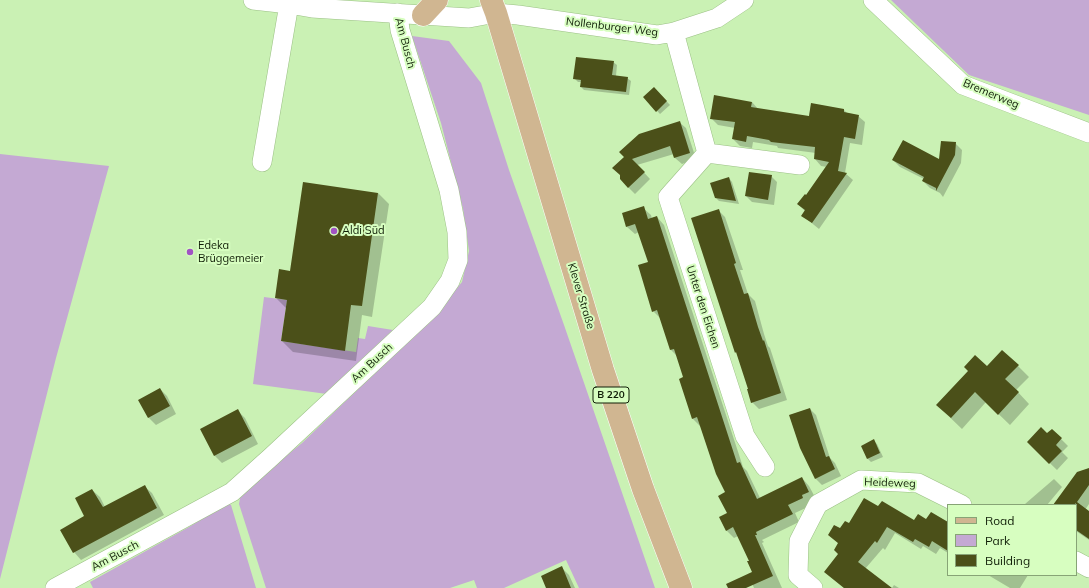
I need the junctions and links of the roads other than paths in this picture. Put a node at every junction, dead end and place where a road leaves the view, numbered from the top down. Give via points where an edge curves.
1 (254, 0) edge
2 (744, 0) edge
3 (872, 0) edge
4 (289, 4) junction
5 (430, 7) edge
6 (493, 7) edge
7 (398, 13) junction
8 (674, 32) junction
9 (1089, 133) edge
10 (707, 153) junction
11 (262, 162) dead end
12 (800, 165) dead end
13 (766, 467) dead end
14 (960, 504) edge
15 (1077, 562) edge
16 (1089, 568) edge
17 (55, 588) edge
18 (681, 588) edge
19 (813, 588) edge

1 - 4 street, Nollenburger Weg
2 - 8 street, Nollenburger Weg via 717,18
3 - 9 street, Bremerweg via 963,85
4 - 7 street, Nollenburger Weg via 312,8
4 - 11 street
5 - 6 street, Nollenburger Weg via 469,18
5 - 7 street, Nollenburger Weg
6 - 8 street, Nollenburger Weg via 518,15 657,35
6 - 18 main road, Klever Straße / B 220 via 603,370 643,489
7 - 17 street, Am Busch via 400,30 449,190 457,232 458,260 450,281 432,307 232,492
8 - 10 street
10 - 12 street
10 - 13 street, Unter den Eichen via 668,197 745,436
14 - 19 street, Heideweg via 918,483 861,480 818,504 799,541 798,575
15 - 16 street

